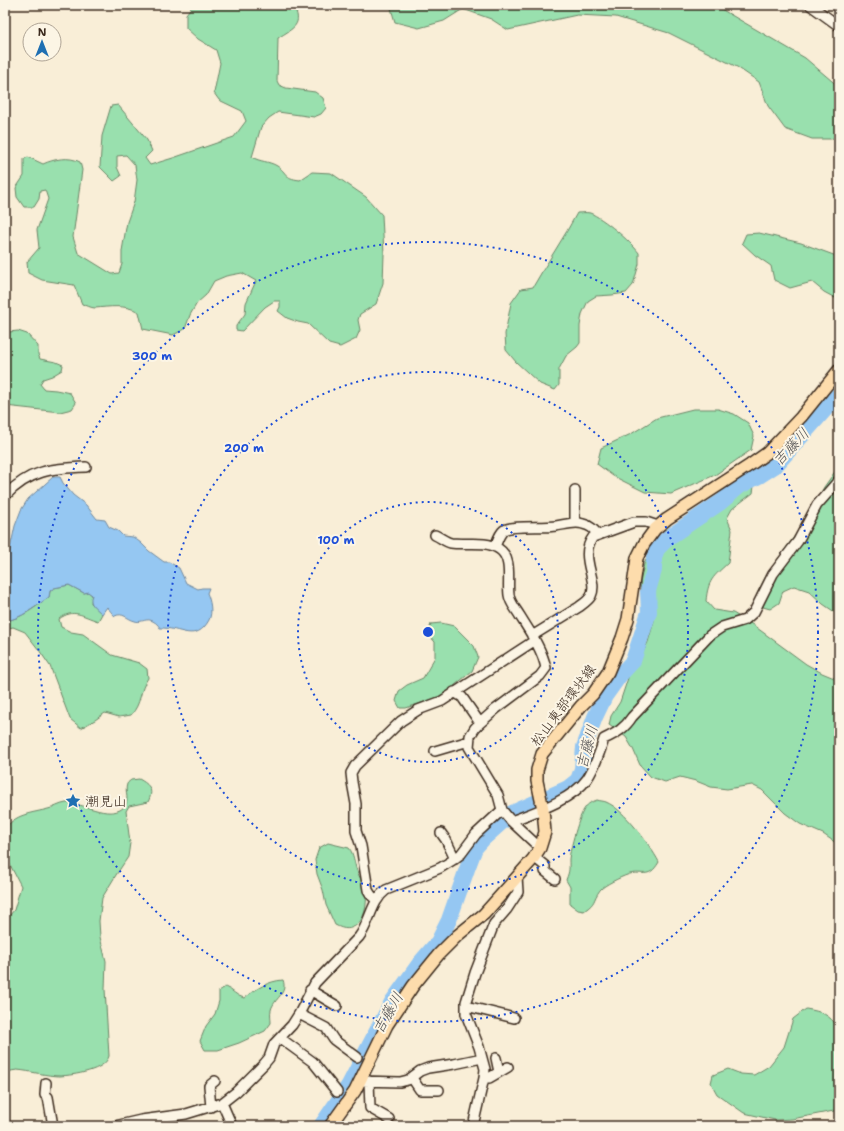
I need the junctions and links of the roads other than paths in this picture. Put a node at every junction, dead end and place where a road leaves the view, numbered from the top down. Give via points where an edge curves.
1 (810, 5) edge
2 (839, 26) edge
3 (839, 370) edge
4 (86, 467) dead end
5 (839, 480) edge
6 (575, 490) dead end
7 (5, 496) edge
8 (578, 523) junction
9 (658, 526) junction
10 (435, 534) dead end
11 (598, 534) junction
12 (495, 546) junction
13 (533, 639) junction
14 (454, 692) junction
15 (480, 723) junction
16 (469, 741) junction
17 (435, 751) dead end
18 (542, 804) junction
19 (507, 816) junction
20 (441, 833) dead end
21 (537, 853) junction
22 (454, 859) junction
23 (517, 877) junction
24 (555, 879) dead end
25 (376, 900) junction
26 (310, 990) junction
27 (337, 1006) dead end
28 (466, 1006) junction
29 (299, 1014) junction
30 (514, 1018) dead end
31 (280, 1038) junction
32 (357, 1057) dead end
33 (482, 1058) junction
34 (496, 1058) dead end
35 (508, 1067) dead end
36 (500, 1072) junction
37 (412, 1078) junction
38 (484, 1078) junction
39 (215, 1081) dead end
40 (365, 1081) junction
41 (46, 1083) dead end
42 (438, 1090) dead end
43 (337, 1092) dead end
44 (222, 1103) junction
45 (211, 1107) junction
46 (389, 1119) dead end
47 (54, 1126) edge
48 (114, 1126) edge
49 (232, 1126) edge
50 (330, 1126) edge
51 (473, 1126) edge

1 - 2 street
3 - 9 main road, 松山東部環状線 via 801,417 767,452
4 - 7 street via 60,469 32,476 15,486
5 - 18 street via 817,505 798,541 773,574 754,612 745,620 722,627 710,635 626,726 604,739 588,778 580,787 569,795
6 - 8 street via 575,519
8 - 11 street via 592,528
8 - 12 street via 508,529 501,533
9 - 11 street via 634,522
9 - 18 main road, 松山東部環状線 via 637,558 628,619 608,672 593,694 542,754 537,770
10 - 12 street via 449,543
11 - 13 street via 592,537 587,550 591,596
12 - 13 street via 501,549 507,561 510,602
13 - 14 street
13 - 15 street via 544,662 544,672
14 - 15 street via 462,697
14 - 25 street via 442,701 418,710 401,721 351,773 356,804 356,831 368,890
15 - 16 street
16 - 17 street
16 - 19 street via 471,752 498,795
18 - 19 street
18 - 21 main road, 松山東部環状線 via 545,832
19 - 21 street
19 - 22 street via 476,834
20 - 22 street
21 - 23 main road, 松山東部環状線
21 - 24 street via 545,866 545,871
22 - 25 street via 440,868 386,890
23 - 28 street via 518,892 494,924 475,973
23 - 40 main road, 松山東部環状線 via 484,914 439,954 413,986 387,1026
25 - 26 street via 365,929
26 - 27 street
26 - 29 street
28 - 30 street
28 - 33 street via 466,1014
29 - 31 street
29 - 32 street via 326,1028 334,1040
31 - 43 street via 313,1062
31 - 44 street via 264,1064
33 - 37 street via 428,1068
33 - 38 street
34 - 36 street
35 - 36 street
36 - 38 street
37 - 40 street via 400,1082
37 - 42 street via 420,1090
38 - 51 street
39 - 45 street via 209,1086
40 - 46 street via 370,1108
40 - 50 main road, 松山東部環状線
41 - 47 street via 45,1095 48,1097
44 - 45 street
44 - 49 street
45 - 48 street via 186,1114

